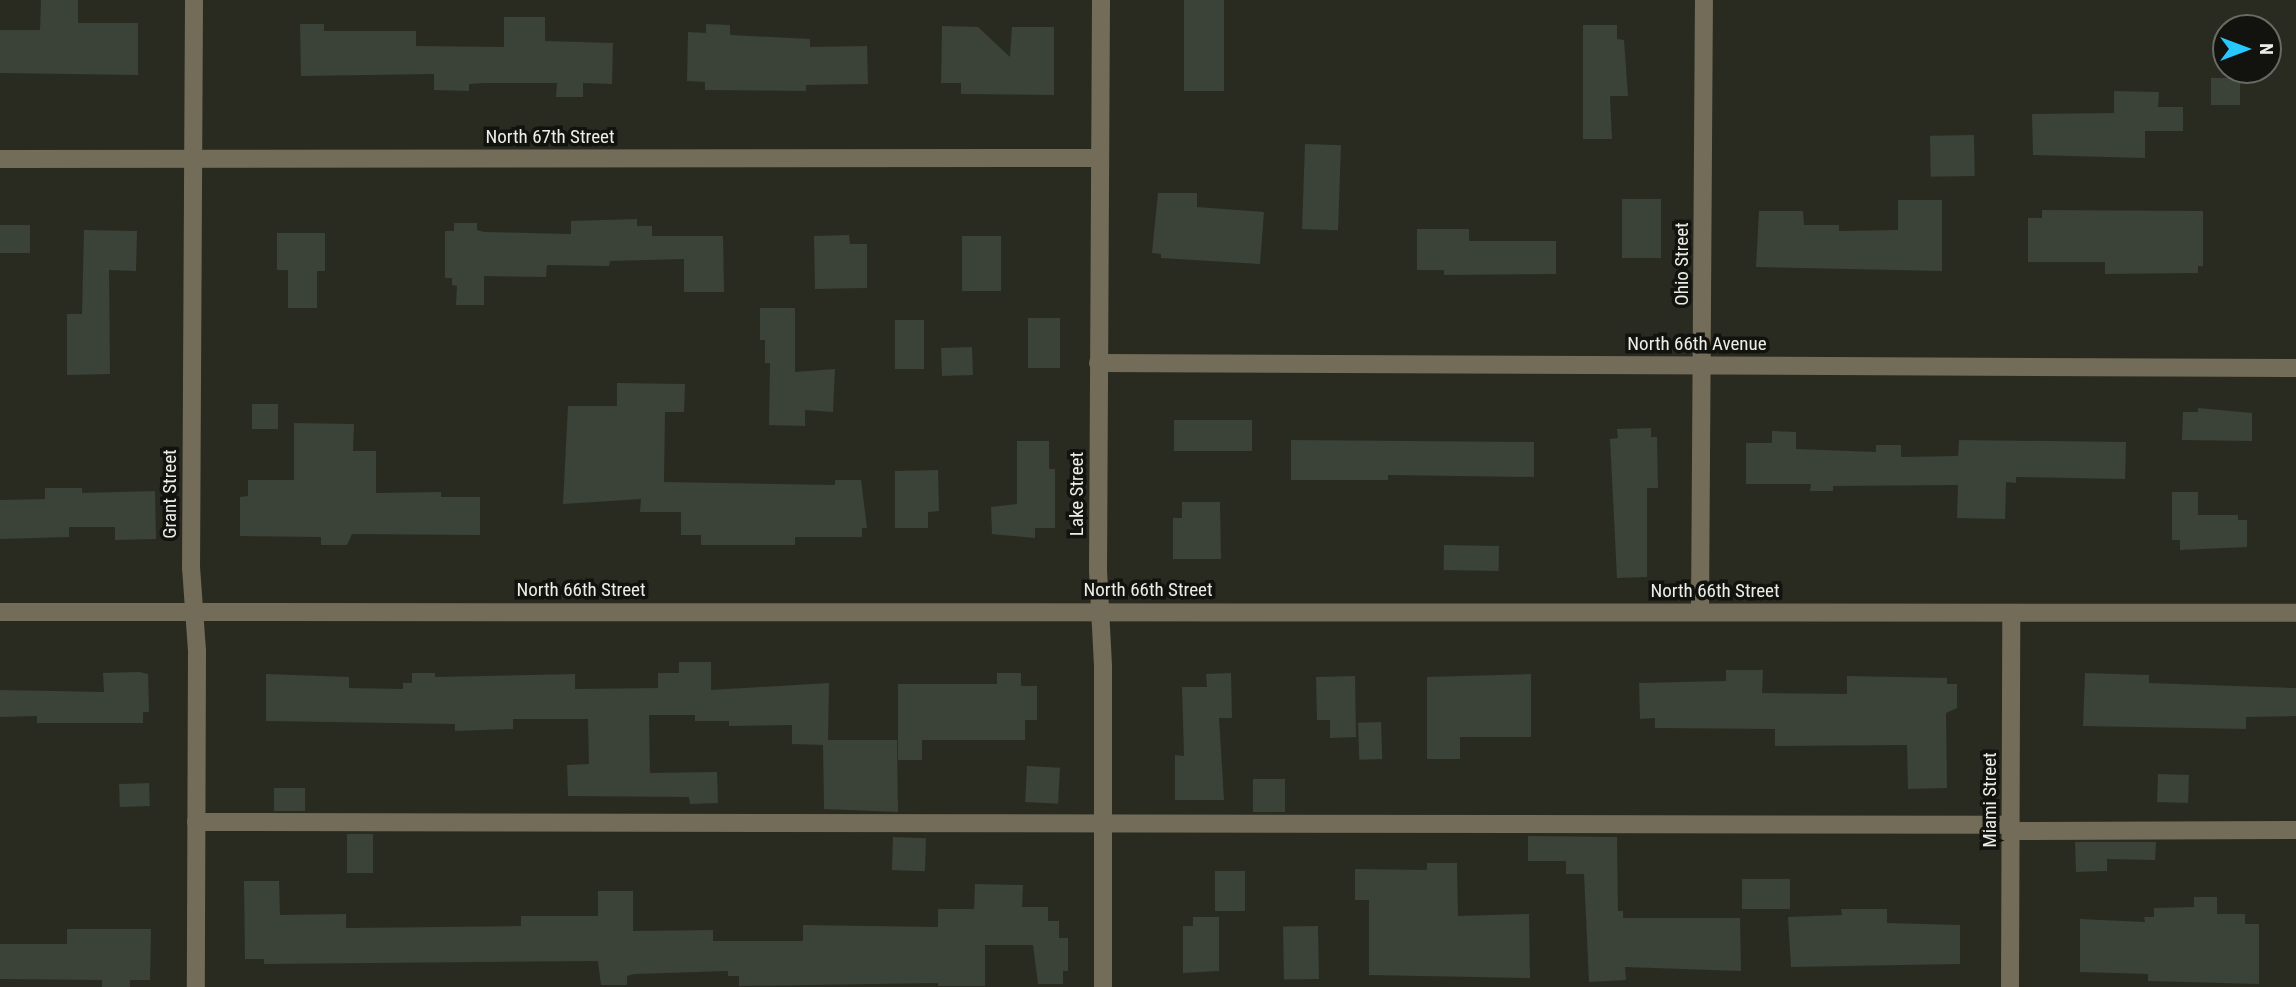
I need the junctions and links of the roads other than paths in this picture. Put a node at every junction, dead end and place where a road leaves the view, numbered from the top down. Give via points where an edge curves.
1 (194, 0) edge
2 (1101, 0) edge
3 (1704, 0) edge
4 (1100, 158) junction
5 (0, 159) edge
6 (193, 159) junction
7 (1098, 363) junction
8 (1702, 365) junction
9 (2296, 368) edge
10 (194, 611) junction
11 (1100, 611) junction
12 (0, 612) edge
13 (1700, 612) junction
14 (2011, 613) junction
15 (2296, 613) edge
16 (196, 822) junction
17 (1103, 827) junction
18 (2011, 828) junction
19 (2296, 830) edge
20 (196, 987) edge
21 (1103, 987) edge
22 (2010, 987) edge

1 - 6 street, Grant Street
2 - 4 street, Lake Street
3 - 8 street, Ohio Street
4 - 6 street, North 67th Street
4 - 7 street, Lake Street
5 - 6 street, North 67th Street
6 - 10 street, Grant Street
7 - 8 street, North 66th Avenue
7 - 11 street, Lake Street
8 - 9 street, North 66th Avenue
8 - 13 street, Ohio Street
10 - 11 street, North 66th Street
10 - 12 street, North 66th Street
10 - 16 street, Grant Street
11 - 13 street, North 66th Street
11 - 17 street, Lake Street
13 - 14 street, North 66th Street
14 - 15 street, North 66th Street
14 - 18 street, Miami Street
16 - 17 street
16 - 20 street, Grant Street
17 - 18 street
17 - 21 street, Lake Street
18 - 19 street
18 - 22 street, Miami Street

